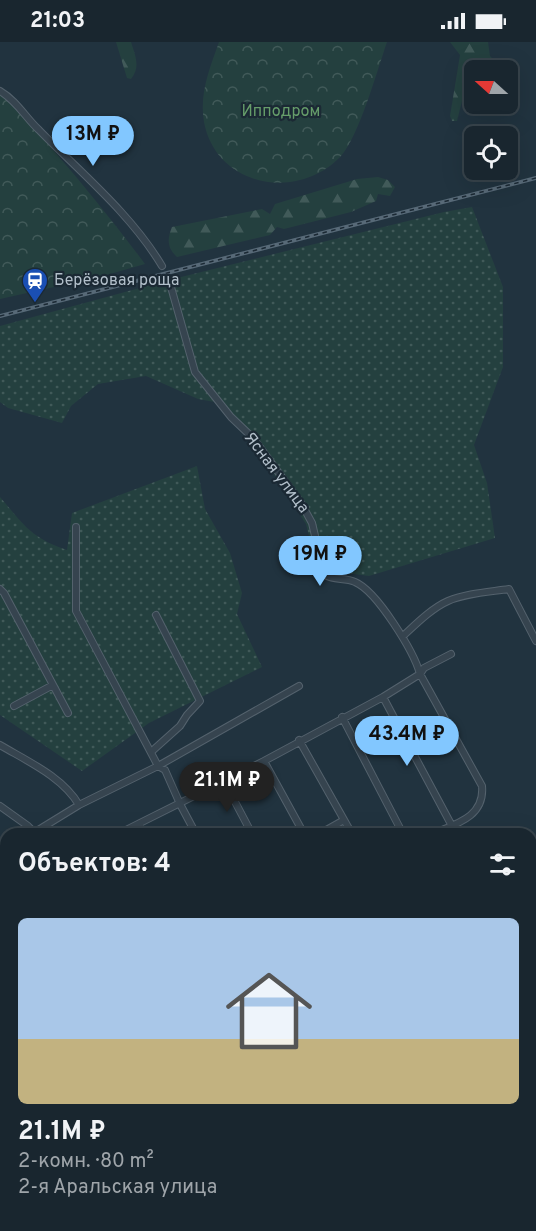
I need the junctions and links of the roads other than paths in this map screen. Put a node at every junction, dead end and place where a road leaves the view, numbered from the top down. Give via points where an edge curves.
1 (0, 91) edge
2 (162, 266) dead end
3 (169, 280) dead end
4 (76, 527) dead end
5 (0, 589) edge
6 (156, 615) dead end
7 (524, 621) junction
8 (536, 630) edge
9 (403, 636) junction
10 (536, 641) edge
11 (451, 654) dead end
12 (420, 674) junction
13 (53, 684) junction
14 (299, 686) dead end
15 (383, 697) junction
16 (14, 706) dead end
17 (68, 713) dead end
18 (342, 717) junction
19 (300, 740) junction
20 (0, 745) edge
21 (151, 752) junction
22 (264, 761) junction
23 (158, 766) junction
24 (224, 781) junction
25 (180, 804) junction
26 (79, 805) junction
27 (0, 806) edge
28 (344, 820) junction
29 (139, 824) junction
30 (452, 826) junction
31 (29, 828) edge
32 (44, 828) edge
33 (131, 828) edge
34 (141, 828) edge
35 (193, 828) edge
36 (249, 828) edge
37 (301, 828) edge
38 (330, 828) edge
39 (349, 828) edge
40 (400, 828) edge
41 (447, 828) edge

1 - 2 street via 18,104 36,128 102,192
3 - 9 street, Ясная улица via 195,372 253,438 301,503 312,523 324,574 328,578 355,581 368,591
4 - 21 street via 76,611
5 - 13 street
6 - 21 street via 200,701
7 - 8 street
7 - 9 street via 509,589 474,593 447,602
7 - 10 street
9 - 12 street, Ясная улица
11 - 12 street
12 - 15 street
12 - 30 street, Ясная улица via 482,786 483,798 475,812
13 - 16 street
13 - 17 street
14 - 23 street
15 - 18 street
15 - 30 street
18 - 19 street
18 - 40 street
19 - 22 street
19 - 28 street
20 - 26 street via 71,792
21 - 23 street
22 - 24 street
22 - 37 street
23 - 25 street via 165,770
23 - 26 street
24 - 25 street
24 - 36 street
25 - 29 street
25 - 35 street
26 - 32 street
27 - 31 street
28 - 38 street
28 - 39 street
29 - 33 street
29 - 34 street
30 - 41 street

